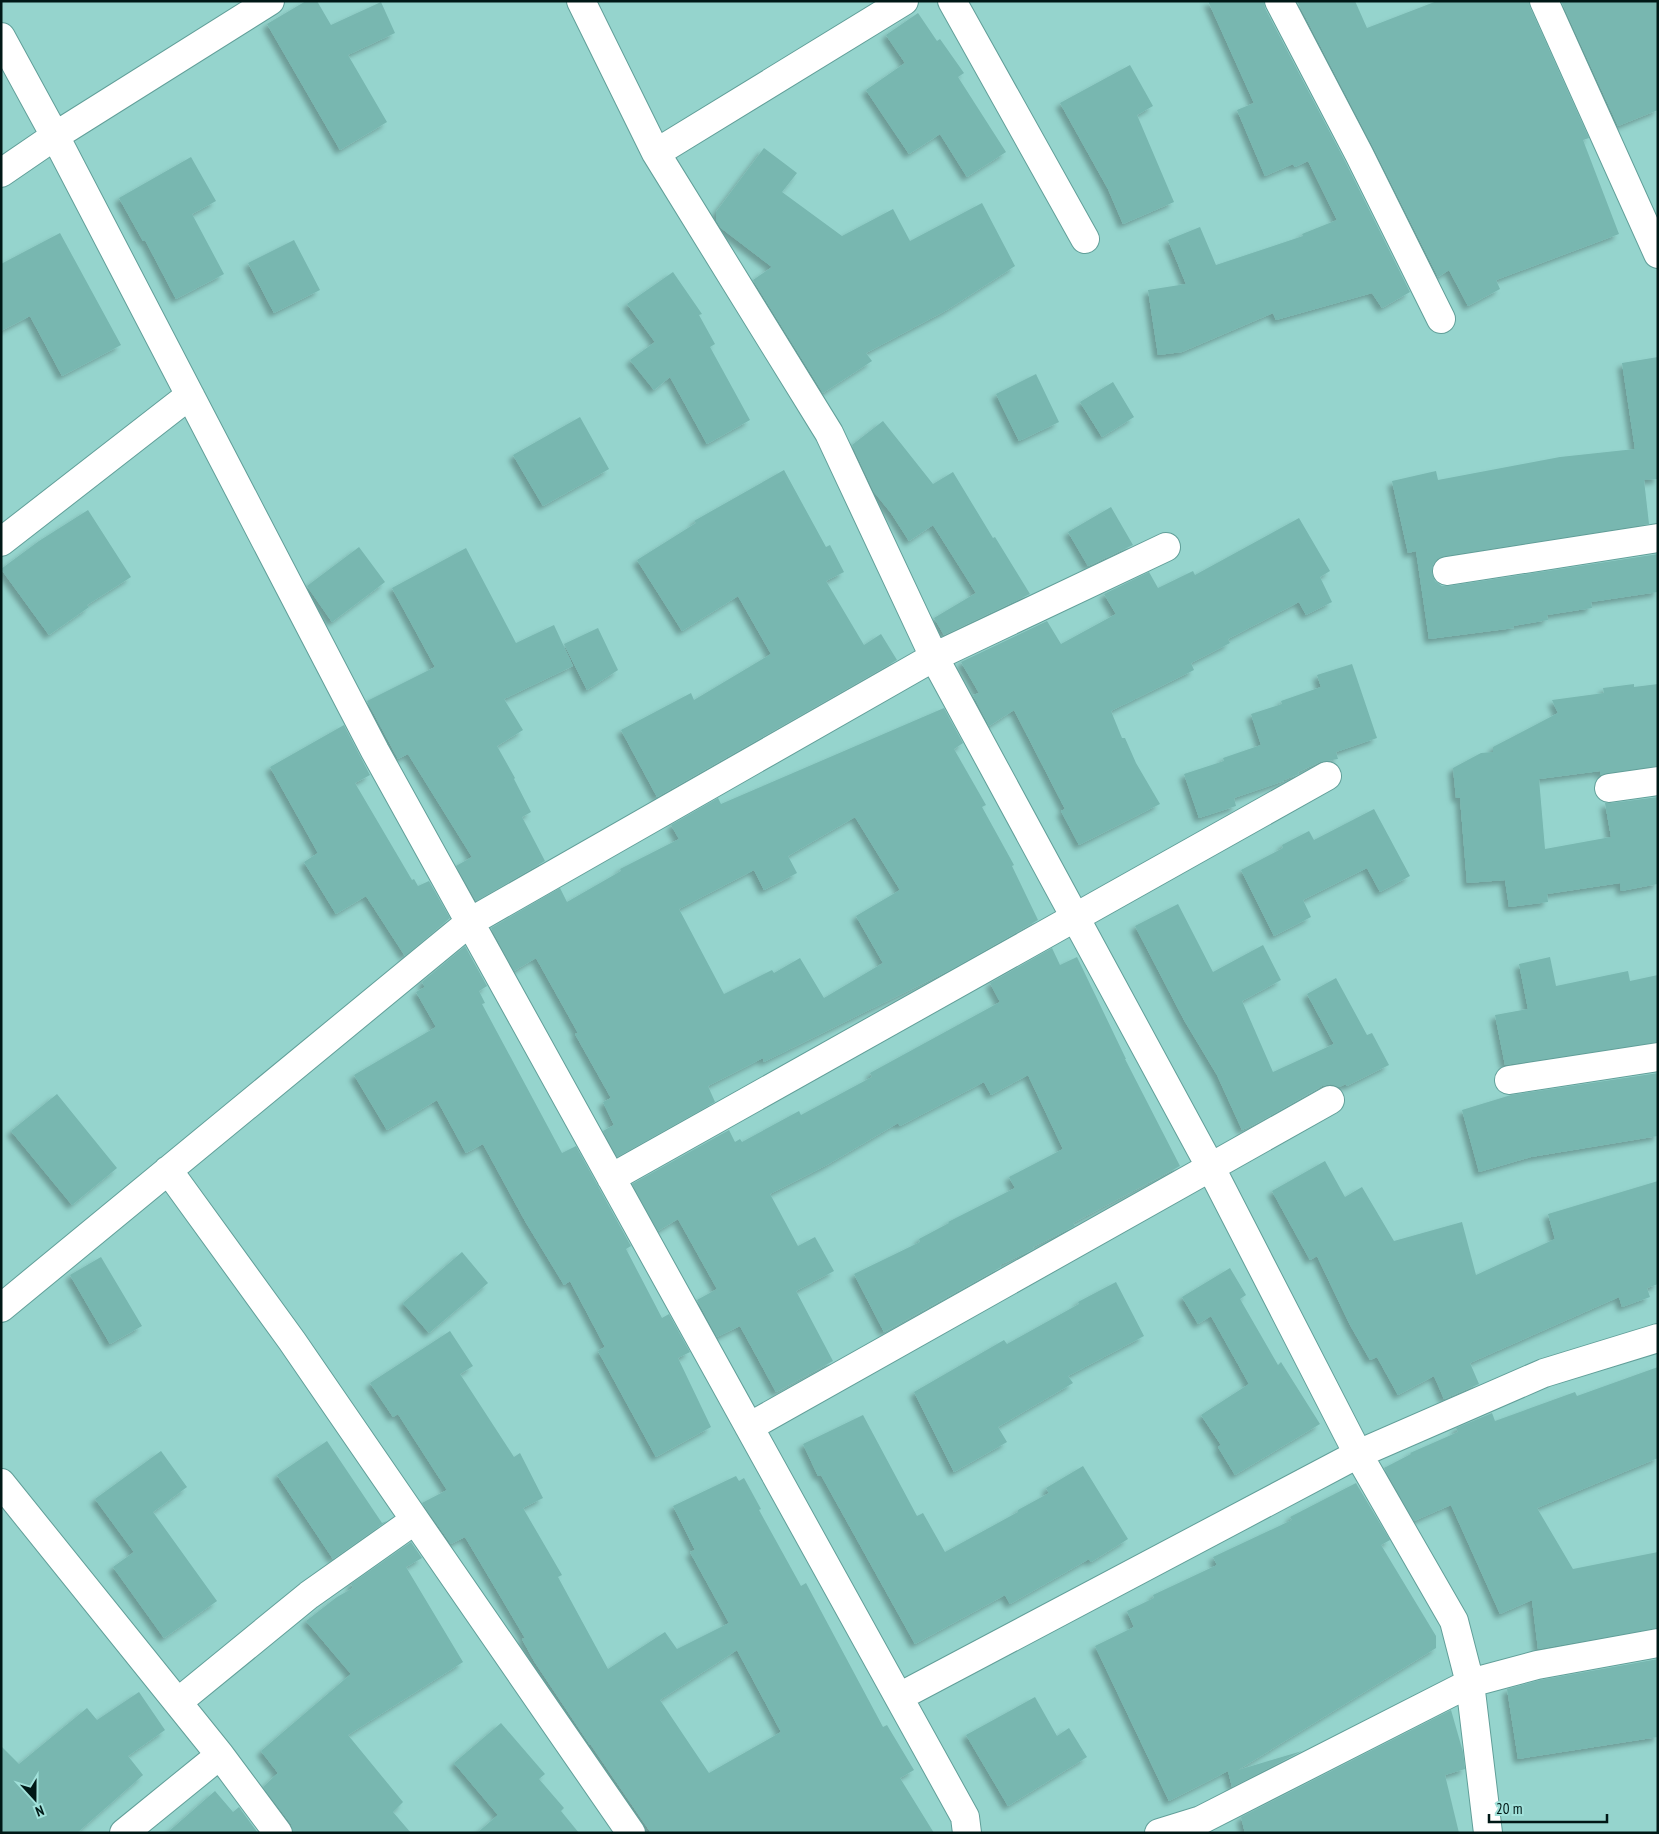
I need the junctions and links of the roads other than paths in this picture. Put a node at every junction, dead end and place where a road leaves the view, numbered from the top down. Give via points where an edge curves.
1 (270, 1) edge
2 (581, 1) edge
3 (904, 1) edge
4 (952, 1) edge
5 (1279, 1) edge
6 (1544, 1) edge
7 (1, 37) edge
8 (55, 136) junction
9 (656, 153) junction
10 (1, 172) edge
11 (1085, 239) dead end
12 (1658, 254) edge
13 (1441, 319) dead end
14 (190, 395) junction
15 (1658, 538) edge
16 (1, 542) edge
17 (1166, 546) dead end
18 (1446, 571) dead end
19 (934, 657) junction
20 (1327, 776) dead end
21 (1658, 781) edge
22 (1609, 788) dead end
23 (1075, 918) junction
24 (470, 922) junction
25 (1658, 1057) edge
26 (1509, 1080) dead end
27 (1330, 1100) dead end
28 (1211, 1168) junction
29 (168, 1170) junction
30 (611, 1178) junction
31 (1, 1308) edge
32 (1658, 1338) edge
33 (749, 1427) junction
34 (1358, 1454) junction
35 (1, 1483) edge
36 (415, 1520) junction
37 (1658, 1643) edge
38 (1470, 1683) junction
39 (899, 1697) junction
40 (178, 1702) junction
41 (220, 1755) junction
42 (1203, 1826) edge
43 (124, 1833) edge
44 (278, 1833) edge
45 (631, 1833) edge
46 (967, 1833) edge
47 (1159, 1833) edge
48 (1488, 1833) edge

1 - 8 street
2 - 9 street
3 - 9 street
4 - 11 street
5 - 13 street
6 - 12 street
7 - 8 street
8 - 10 street
8 - 14 street
9 - 19 street via 829,433
14 - 16 street
14 - 24 street via 375,751
15 - 18 street
17 - 19 street
19 - 23 street
19 - 24 street
20 - 23 street
21 - 22 street
23 - 28 street
23 - 30 street
24 - 29 street
24 - 30 street
25 - 26 street
27 - 28 street
28 - 33 street
28 - 34 street
29 - 31 street
29 - 36 street via 292,1341
30 - 33 street
32 - 34 street via 1544,1373
33 - 39 street
34 - 38 street via 1454,1621
34 - 39 street
35 - 40 street
36 - 40 street via 309,1595
36 - 45 street
37 - 38 street via 1537,1665
38 - 42 street
38 - 48 street
39 - 46 street via 965,1817
40 - 41 street
41 - 43 street
41 - 44 street
42 - 47 street

